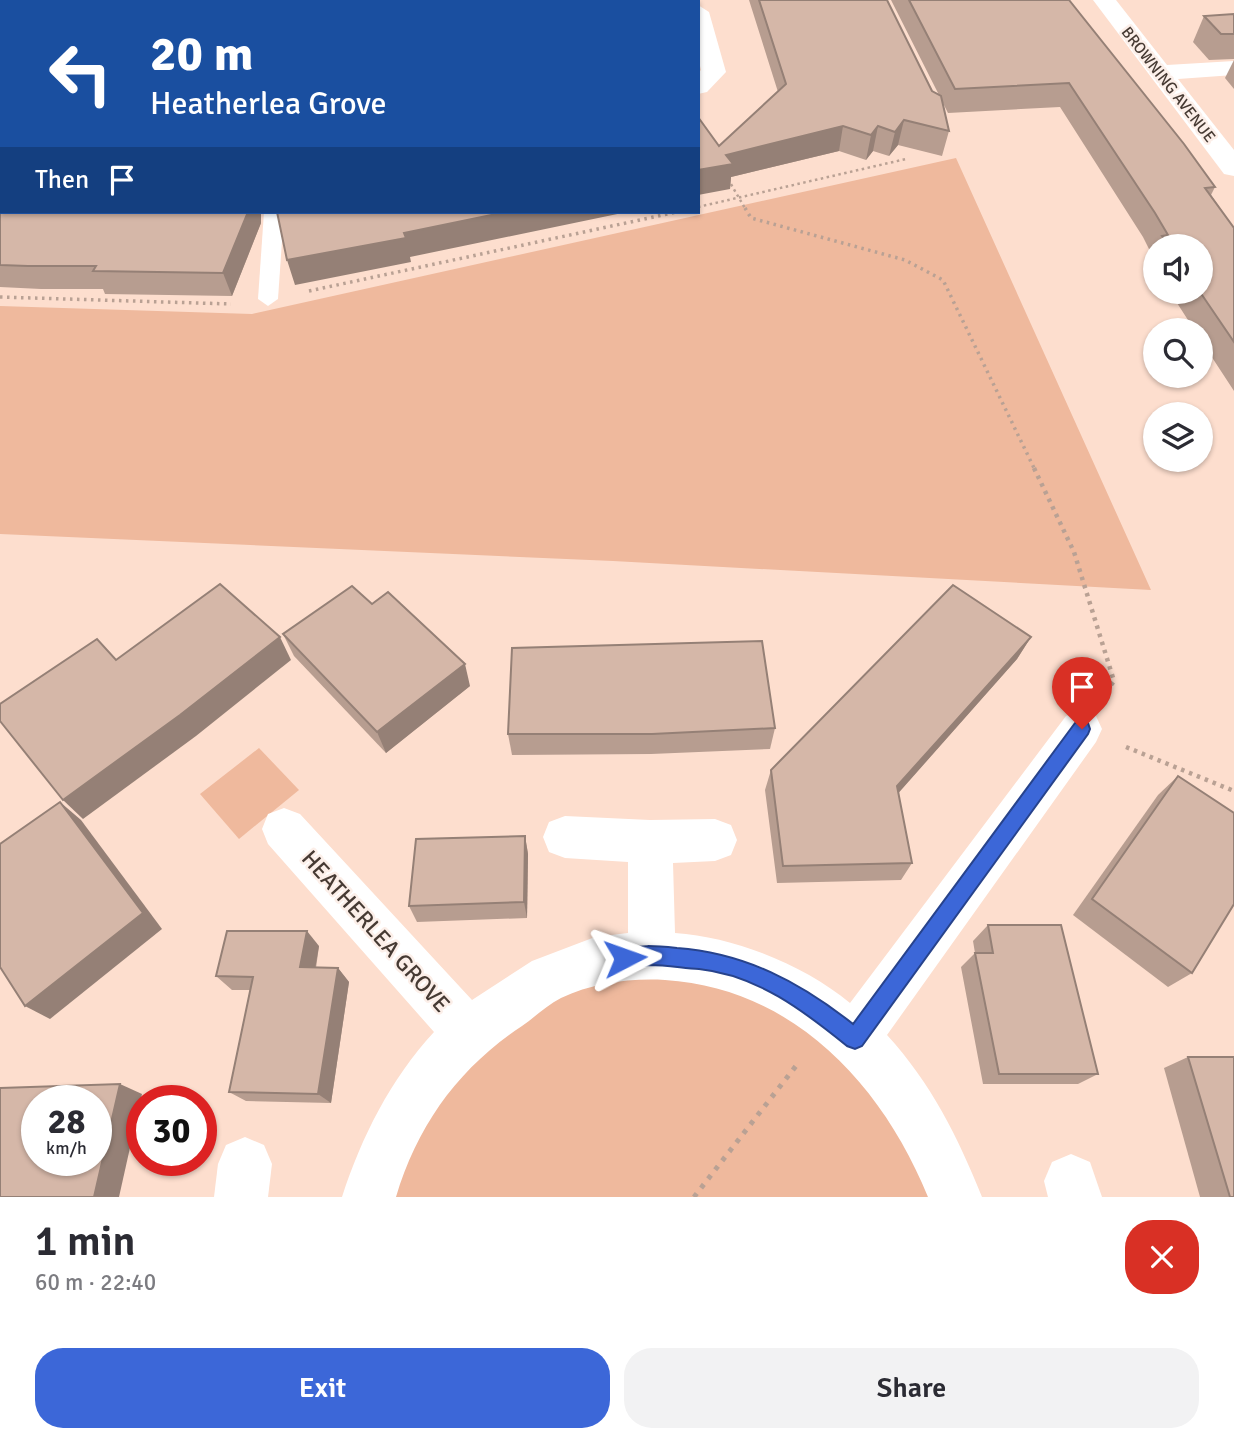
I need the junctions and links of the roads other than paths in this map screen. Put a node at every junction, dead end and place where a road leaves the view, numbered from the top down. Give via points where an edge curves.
1 (1104, 0) edge
2 (700, 20) edge
3 (1234, 68) edge
4 (1160, 73) junction
5 (700, 85) edge
6 (1234, 168) edge
7 (274, 214) edge
8 (268, 299) road end
9 (1082, 729) road end
10 (284, 829) dead end
11 (565, 838) dead end
12 (716, 840) dead end
13 (650, 842) junction
14 (652, 955) junction
15 (843, 1029) junction
16 (468, 1033) junction
17 (369, 1197) edge
18 (955, 1197) edge

1 - 4 street, BROWNING AVENUE
2 - 5 street via 714,72
3 - 4 street
4 - 6 street, BROWNING AVENUE
7 - 8 lane
9 - 15 street
10 - 16 street, HEATHERLEA GROVE
11 - 13 street
12 - 13 street
13 - 14 street
14 - 15 street via 704,960 757,975 807,1001
14 - 16 street via 599,962 549,978
15 - 18 street via 892,1079 924,1126
16 - 17 street via 432,1072 401,1119

